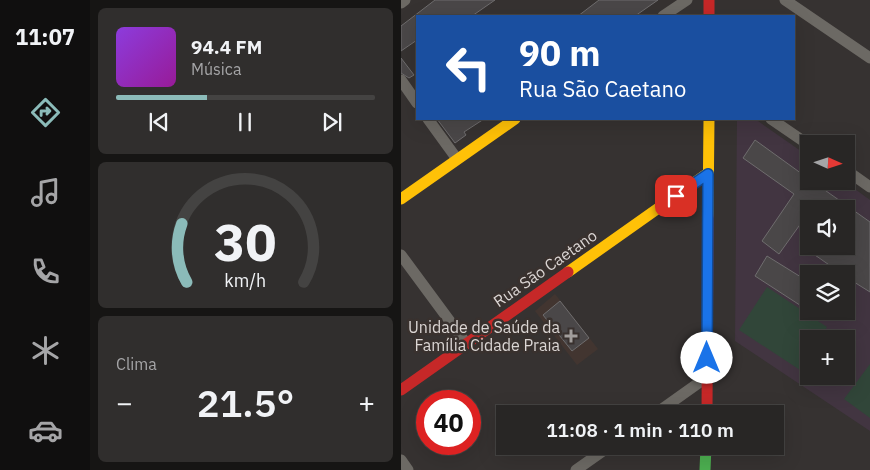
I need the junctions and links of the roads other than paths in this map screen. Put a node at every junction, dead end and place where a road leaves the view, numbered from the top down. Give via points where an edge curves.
1 (405, 0) edge
2 (687, 0) edge
3 (709, 0) edge
4 (785, 0) edge
5 (401, 3) edge
6 (664, 15) edge
7 (709, 15) edge
8 (870, 58) edge
9 (401, 80) edge
10 (416, 102) edge
11 (429, 120) edge
12 (514, 120) edge
13 (709, 120) edge
14 (773, 120) edge
15 (800, 138) edge
16 (457, 159) junction
17 (708, 174) junction
18 (855, 176) edge
19 (870, 187) edge
20 (401, 199) edge
21 (401, 255) edge
22 (466, 343) junction
23 (707, 376) junction
24 (401, 390) edge
25 (667, 405) edge
26 (707, 405) edge
27 (598, 455) edge
28 (706, 455) edge
29 (401, 460) edge
30 (408, 470) edge
31 (577, 470) edge
32 (705, 470) edge

1 - 5 street
2 - 6 street
3 - 7 street
4 - 8 street
9 - 10 street
11 - 16 street
12 - 16 street
13 - 17 street
14 - 15 street
16 - 20 street
17 - 22 street, Rua São Caetano
17 - 23 street
18 - 19 street
21 - 22 street
22 - 24 street, Rua São Caetano
23 - 25 street
23 - 26 street
27 - 31 street
28 - 32 street
29 - 30 street

